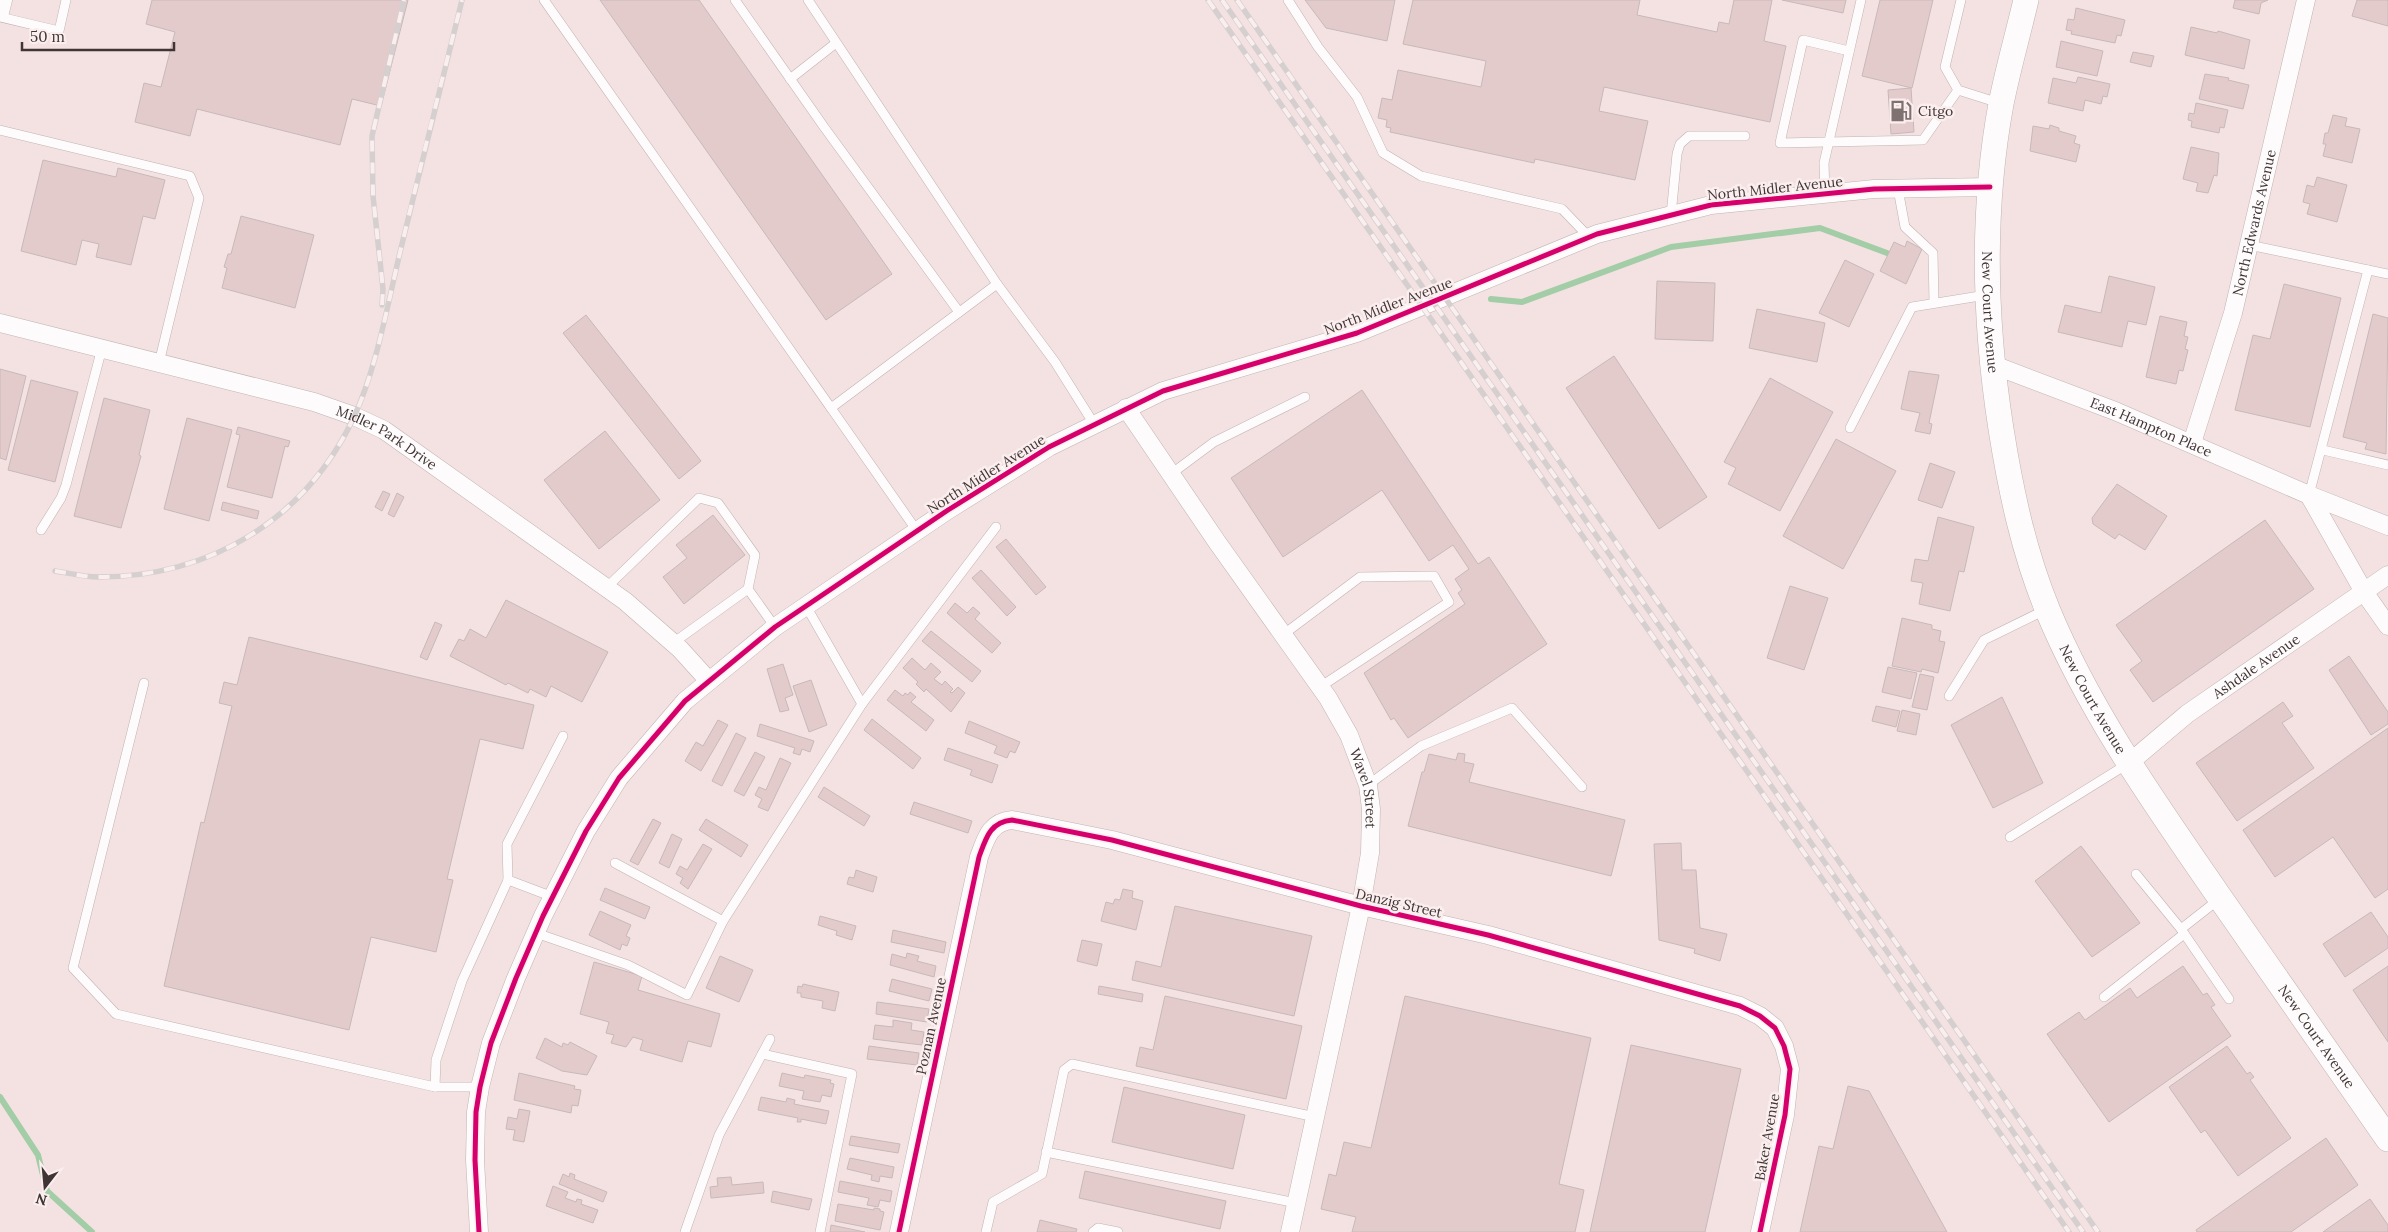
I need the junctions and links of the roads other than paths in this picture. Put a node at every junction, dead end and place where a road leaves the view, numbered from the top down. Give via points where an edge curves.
1 (3, 0) edge
2 (66, 0) edge
3 (544, 0) edge
4 (735, 0) edge
5 (808, 0) edge
6 (1288, 0) edge
7 (1861, 0) edge
8 (1961, 0) edge
9 (2026, 0) edge
10 (2306, 0) edge
11 (0, 12) edge
12 (0, 18) edge
13 (836, 43) junction
14 (1849, 51) junction
15 (790, 79) junction
16 (1958, 90) junction
17 (2001, 104) junction
18 (0, 130) edge
19 (1745, 136) dead end
20 (1829, 143) junction
21 (1990, 187) junction
22 (1898, 189) junction
23 (1825, 194) junction
24 (1671, 215) junction
25 (1589, 237) junction
26 (2249, 245) junction
27 (2368, 270) junction
28 (2388, 274) edge
29 (997, 284) junction
30 (1986, 295) junction
31 (1934, 303) junction
32 (959, 312) junction
33 (0, 323) edge
34 (102, 348) junction
35 (159, 363) junction
36 (1991, 364) junction
37 (1304, 396) dead end
38 (831, 408) junction
39 (1126, 408) junction
40 (1094, 424) junction
41 (1850, 428) dead end
42 (2192, 442) junction
43 (2323, 450) junction
44 (2388, 465) edge
45 (1171, 474) junction
46 (2309, 495) junction
47 (2388, 526) edge
48 (996, 527) dead end
49 (41, 530) dead end
50 (917, 531) junction
51 (2388, 576) edge
52 (606, 588) junction
53 (748, 589) junction
54 (2364, 592) junction
55 (806, 606) junction
56 (2047, 609) junction
57 (2388, 626) edge
58 (775, 627) junction
59 (1284, 634) junction
60 (673, 643) junction
61 (708, 681) junction
62 (144, 683) dead end
63 (1320, 687) junction
64 (1949, 696) dead end
65 (862, 704) junction
66 (563, 736) dead end
67 (2129, 763) junction
68 (1368, 785) junction
69 (1582, 787) dead end
70 (993, 828) joint
71 (2010, 837) dead end
72 (615, 863) dead end
73 (2136, 874) dead end
74 (508, 880) junction
75 (553, 897) junction
76 (2220, 898) junction
77 (1362, 906) junction
78 (723, 921) junction
79 (2182, 931) junction
80 (536, 933) junction
81 (2104, 997) dead end
82 (2229, 1000) dead end
83 (770, 1039) dead end
84 (1784, 1046) joint
85 (762, 1054) junction
86 (436, 1087) junction
87 (480, 1087) junction
88 (1315, 1117) junction
89 (2388, 1139) edge
90 (1046, 1152) junction
91 (1296, 1203) junction
92 (479, 1232) edge
93 (685, 1232) edge
94 (820, 1232) edge
95 (899, 1232) edge
96 (986, 1232) edge
97 (1094, 1232) edge
98 (1118, 1232) edge
99 (1290, 1232) edge
100 (1760, 1232) edge

1 - 11 street
2 - 12 lane via 58,31
3 - 38 lane
4 - 15 lane
5 - 13 lane
6 - 25 lane via 1318,47 1357,97 1382,154 1421,176 1562,209
7 - 14 lane
8 - 16 lane via 1945,67
9 - 17 main road
10 - 26 street, North Edwards Avenue
13 - 15 lane
13 - 29 lane
14 - 20 lane
14 - 20 lane via 1803,40 1780,143
15 - 32 lane
16 - 17 lane
16 - 20 lane via 1923,140
17 - 21 main road
18 - 35 lane via 190,176 199,198
19 - 24 lane via 1690,136 1680,144
20 - 23 lane via 1824,164
21 - 22 street, North Midler Avenue
21 - 30 main road, New Court Avenue
22 - 23 street, North Midler Avenue
22 - 31 lane via 1905,227 1933,253
23 - 24 street, North Midler Avenue via 1711,205
24 - 25 street, North Midler Avenue
25 - 39 street, North Midler Avenue via 1357,333 1163,391
26 - 27 lane
26 - 42 street, North Edwards Avenue via 2232,313
27 - 28 lane
27 - 43 lane
29 - 32 lane
29 - 40 lane via 1055,362
30 - 31 lane
30 - 36 main road, New Court Avenue
31 - 41 lane via 1912,307
32 - 38 lane
33 - 34 street, Midler Park Drive
34 - 35 street, Midler Park Drive
34 - 49 lane via 66,485
35 - 52 street, Midler Park Drive via 314,402 384,430
36 - 42 street, East Hampton Place
36 - 56 main road, New Court Avenue via 2010,489 2029,561
37 - 45 lane via 1214,442
38 - 50 lane
39 - 40 street, North Midler Avenue
39 - 45 street, Wavel Street
40 - 50 street, North Midler Avenue via 1049,447
42 - 46 street, East Hampton Place
43 - 44 lane
43 - 46 lane
45 - 59 street, Wavel Street
46 - 47 street, East Hampton Place
46 - 54 street
48 - 65 lane
50 - 55 street, North Midler Avenue
51 - 54 street, Ashdale Avenue
52 - 53 lane via 699,498 718,503 755,555
52 - 60 street, Midler Park Drive
53 - 58 lane
53 - 60 lane
54 - 57 street
54 - 67 street, Ashdale Avenue via 2187,714
55 - 58 street, North Midler Avenue
55 - 65 lane
56 - 64 lane via 1984,640
56 - 67 main road, New Court Avenue via 2097,712
58 - 61 street, North Midler Avenue
59 - 63 street, Wavel Street
59 - 63 lane via 1360,578 1434,576 1449,602
60 - 61 street, Midler Park Drive
61 - 75 street, North Midler Avenue via 685,701 619,778 586,831
62 - 86 lane via 73,968 116,1014
63 - 68 street, Wavel Street via 1349,734
65 - 78 lane
66 - 74 lane via 507,844
67 - 71 lane
67 - 76 main road, New Court Avenue
68 - 69 lane via 1421,746 1512,708
68 - 77 street, Wavel Street via 1370,853
70 - 77 street, Danzig Street via 1002,821 1012,820 1112,840
70 - 95 street, Poznan Avenue via 979,857
72 - 78 lane
73 - 79 lane
74 - 75 lane
74 - 86 lane via 462,981 436,1060
75 - 80 street, North Midler Avenue
76 - 79 lane
76 - 89 main road, New Court Avenue
77 - 84 street, Danzig Street via 1488,935 1740,1006 1775,1028
77 - 88 street, Wavel Street
78 - 80 lane via 686,995 628,965
79 - 81 lane
79 - 82 lane
80 - 87 street, North Midler Avenue via 491,1043
83 - 85 lane
84 - 100 street, Baker Avenue via 1790,1070
85 - 93 lane via 719,1135
85 - 94 lane via 852,1074
86 - 87 lane
87 - 92 street, North Midler Avenue via 475,1160
88 - 90 lane via 1072,1064 1064,1070
88 - 91 street, Wavel Street
90 - 91 lane
90 - 96 lane via 1042,1174 993,1202
91 - 99 street, Wavel Street
97 - 98 lane via 1098,1228

